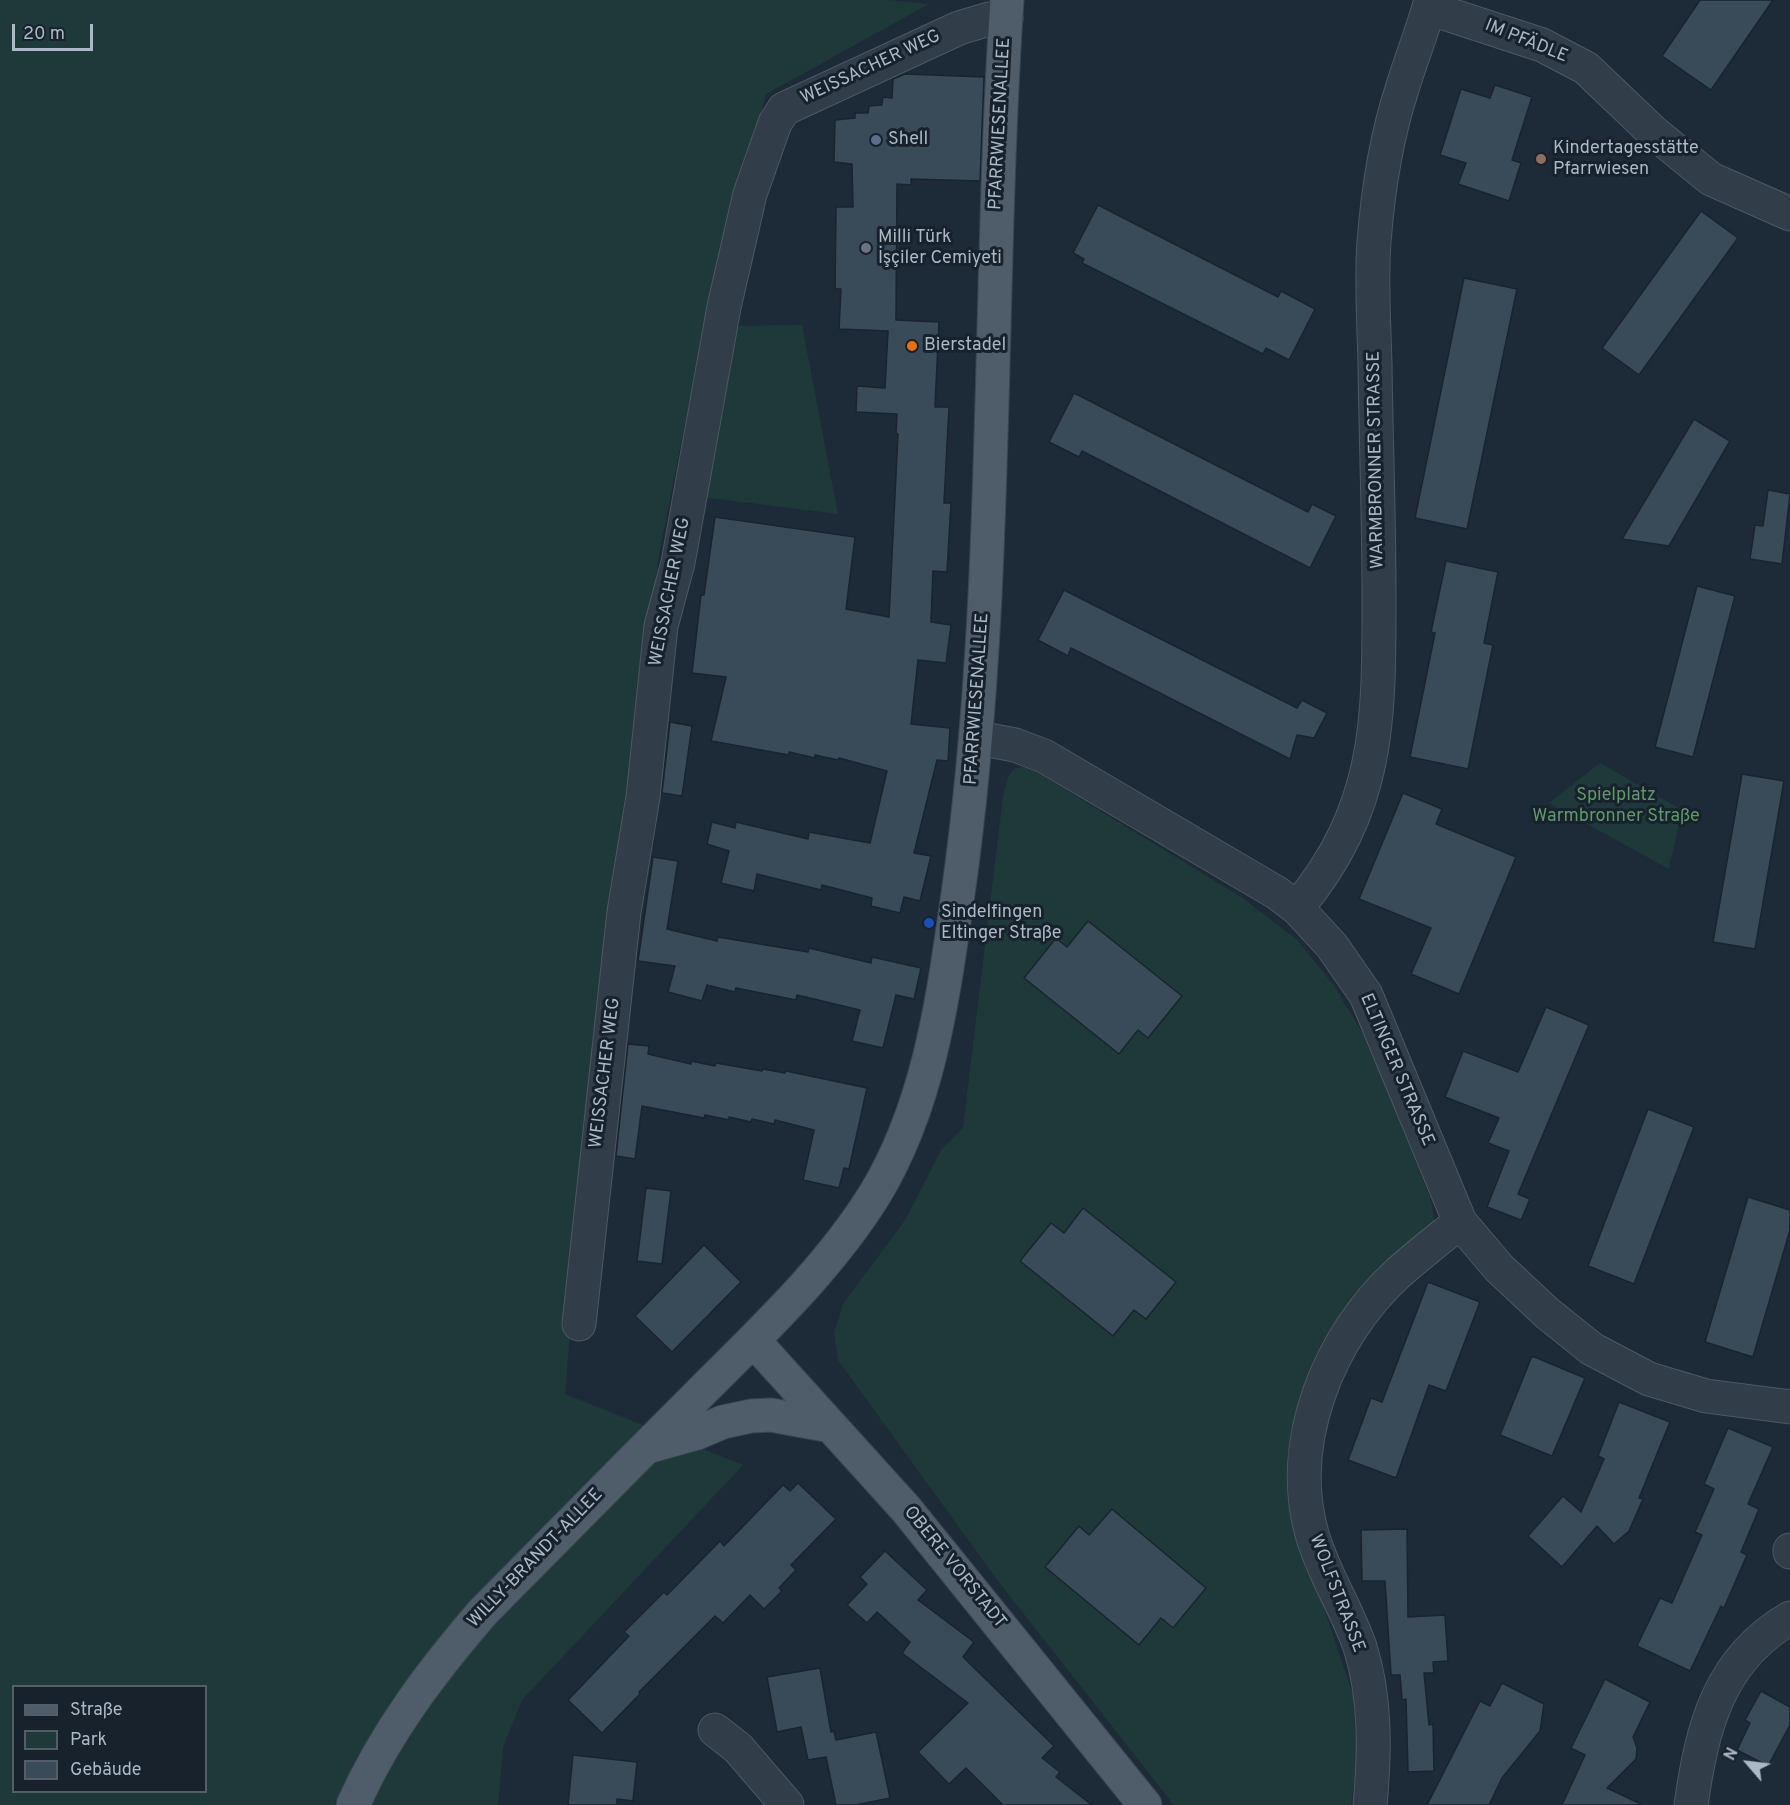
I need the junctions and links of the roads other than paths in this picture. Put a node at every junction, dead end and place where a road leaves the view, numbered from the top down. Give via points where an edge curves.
1 (1430, 4) edge
2 (1007, 9) edge
3 (1790, 214) edge
4 (978, 738) junction
5 (1296, 908) junction
6 (1460, 1222) junction
7 (579, 1324) dead end
8 (753, 1340) junction
9 (1790, 1407) edge
10 (831, 1426) junction
11 (646, 1448) junction
12 (1790, 1618) edge
13 (715, 1730) dead end
14 (353, 1805) edge
15 (787, 1805) edge
16 (1144, 1805) edge
17 (1370, 1805) edge
18 (1691, 1805) edge

1 - 3 street, IM PFÄDLE via 1542,45 1586,68 1652,131 1711,179
1 - 5 street, WARMBRONNER STRASSE via 1387,146 1374,243 1379,524 1376,731 1368,771 1335,857
2 - 4 main road, PFARRWIESENALLEE
2 - 7 street, WEISSACHER WEG via 784,109 761,160 724,307 678,563 661,626 643,797 624,912
4 - 5 street, ELTINGER STRASSE via 1044,756 1235,866
4 - 8 main road, PFARRWIESENALLEE via 952,944 931,1055 907,1130 877,1191 850,1233
5 - 6 street, ELTINGER STRASSE via 1332,946 1366,995
6 - 9 street, ELTINGER STRASSE via 1499,1268 1592,1349 1648,1379 1673,1387 1746,1403
6 - 17 street, WOLFSTRASSE via 1396,1275 1364,1311 1331,1362 1314,1408 1306,1456 1306,1497 1312,1534 1360,1648 1372,1711 1375,1759
8 - 10 main road, OBERE VORSTADT
8 - 11 main road, WILLY-BRANDT-ALLEE
10 - 11 main road via 771,1415 751,1416
10 - 16 main road, OBERE VORSTADT via 966,1580
11 - 14 main road, WILLY-BRANDT-ALLEE via 483,1612 437,1665 380,1750
12 - 18 street via 1754,1644 1724,1686 1708,1719
13 - 15 street via 738,1748

